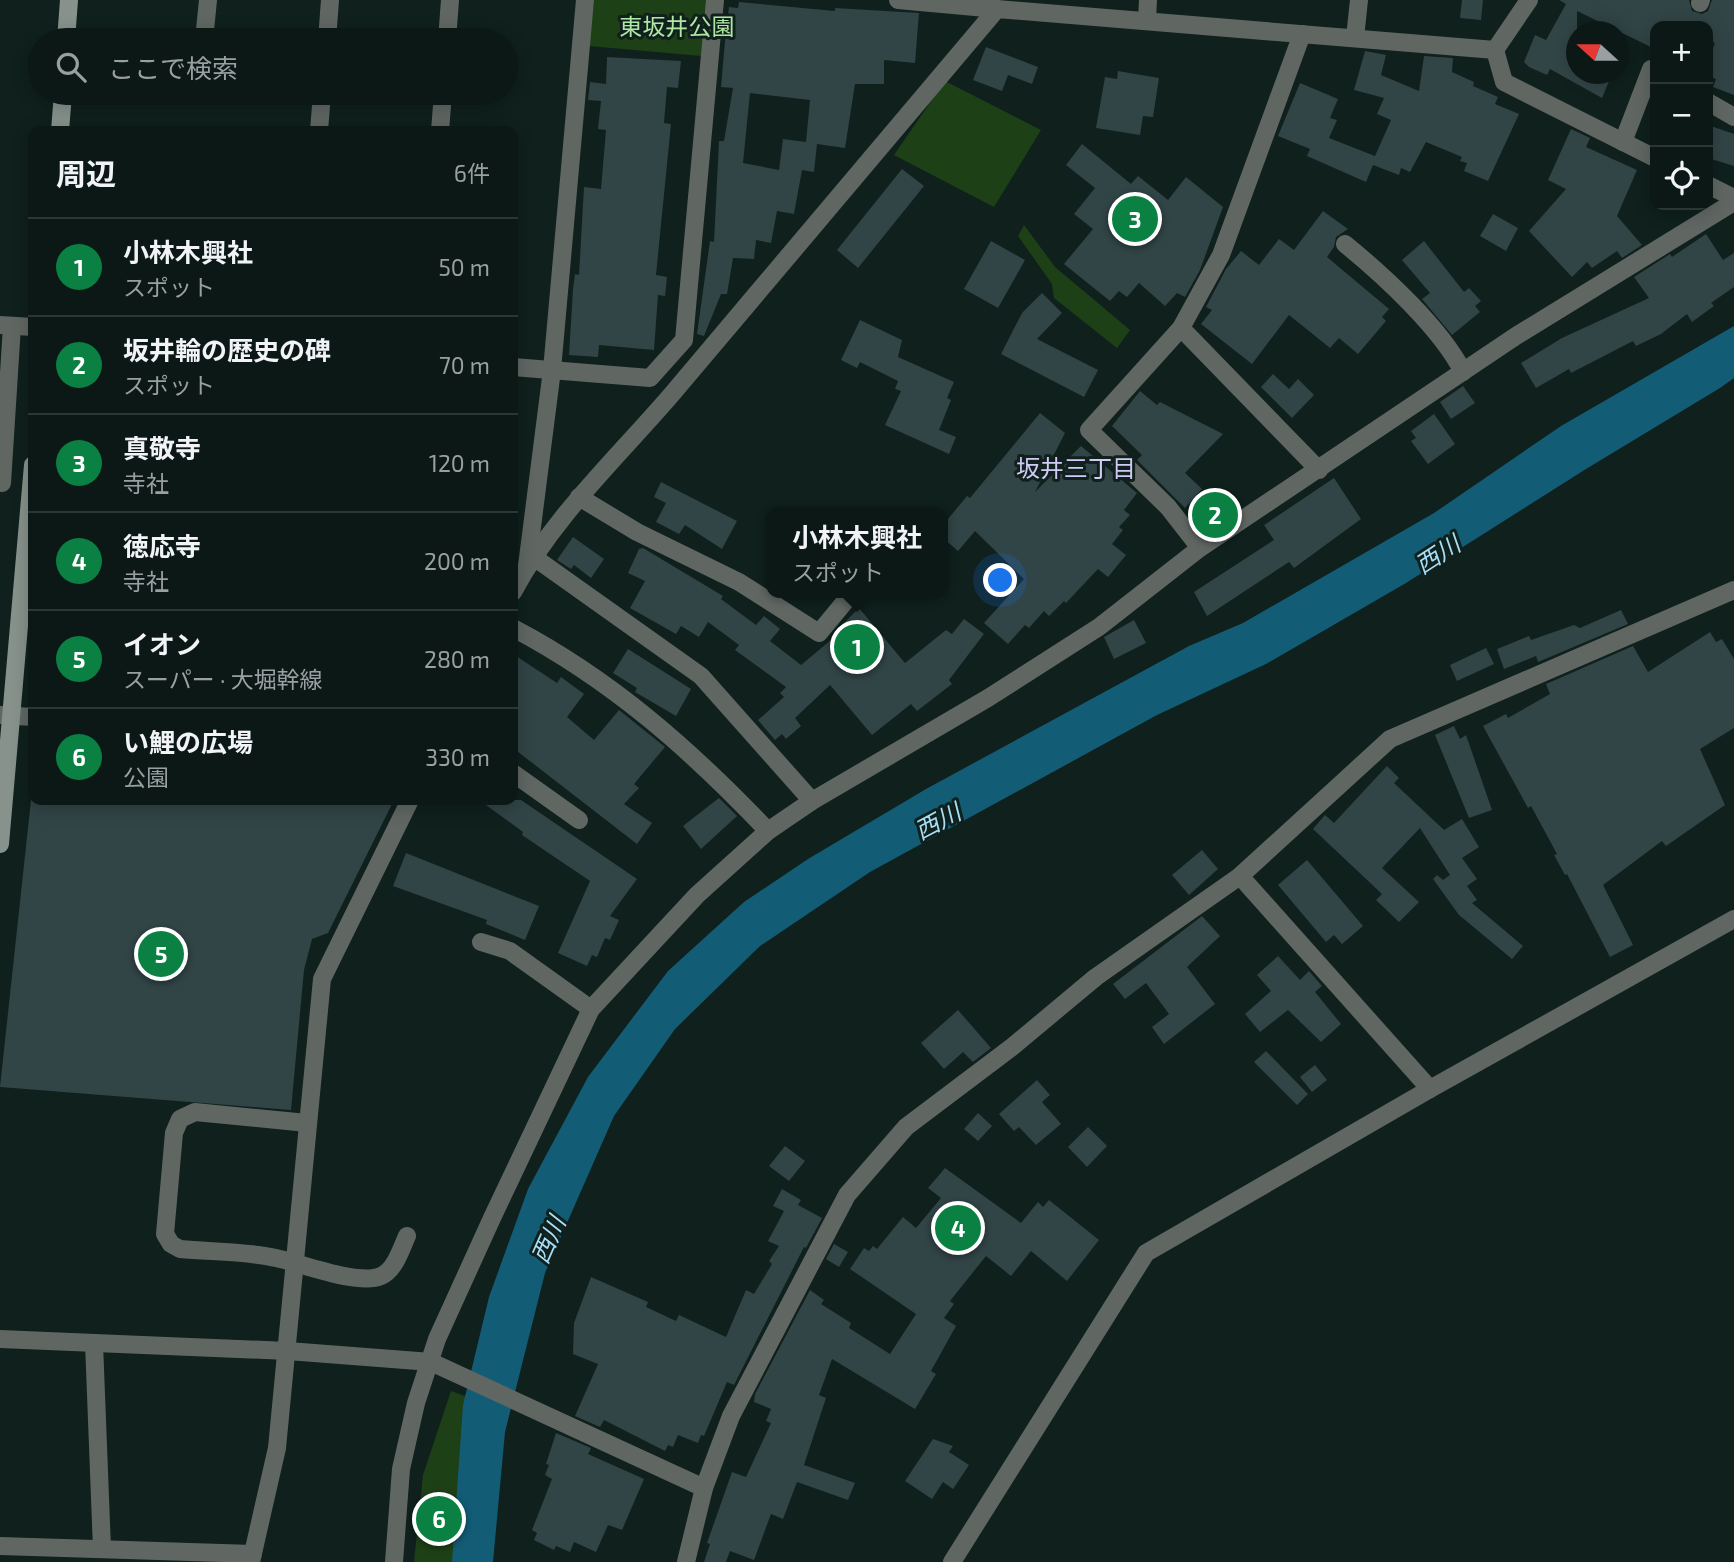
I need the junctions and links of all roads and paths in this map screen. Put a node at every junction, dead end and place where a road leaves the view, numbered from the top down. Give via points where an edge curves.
1 (69, 0) edge
2 (208, 0) edge
3 (330, 0) edge
4 (450, 0) edge
5 (585, 0) edge
6 (715, 0) edge
7 (898, 0) edge
8 (1149, 0) edge
9 (1359, 0) edge
10 (1529, 0) edge
11 (997, 9) junction
12 (1147, 20) junction
13 (67, 28) edge
14 (205, 28) edge
15 (328, 28) edge
16 (448, 28) edge
17 (1302, 34) junction
18 (1355, 38) junction
19 (1495, 50) junction
20 (1650, 72) edge
21 (61, 105) edge
22 (321, 105) edge
23 (442, 105) edge
24 (1713, 105) edge
25 (1734, 117) edge
26 (60, 126) edge
27 (319, 126) edge
28 (440, 126) edge
29 (1623, 142) junction
30 (1650, 156) edge
31 (1713, 188) edge
32 (1734, 200) edge
33 (1345, 244) dead end
34 (6, 325) edge
35 (28, 327) edge
36 (1181, 328) junction
37 (518, 367) edge
38 (552, 370) junction
39 (1463, 372) junction
40 (650, 379) junction
41 (669, 398) junction
42 (1318, 470) junction
43 (2, 483) dead end
44 (579, 497) junction
45 (28, 510) edge
46 (1200, 548) junction
47 (531, 562) junction
48 (518, 584) edge
49 (1734, 590) edge
50 (848, 598) edge
51 (518, 631) edge
52 (5, 715) edge
53 (28, 717) edge
54 (518, 777) edge
55 (812, 801) junction
56 (408, 805) edge
57 (579, 820) dead end
58 (768, 831) junction
59 (0, 844) edge
60 (1240, 876) junction
61 (1734, 919) edge
62 (481, 942) dead end
63 (591, 1009) junction
64 (1430, 1089) junction
65 (307, 1123) junction
66 (407, 1236) dead end
67 (293, 1264) junction
68 (0, 1339) edge
69 (94, 1343) junction
70 (288, 1351) junction
71 (431, 1362) junction
72 (704, 1488) junction
73 (0, 1546) edge
74 (102, 1549) junction
75 (50, 1555) edge
76 (153, 1556) edge
77 (252, 1558) edge
78 (394, 1562) edge
79 (686, 1562) edge
80 (952, 1562) edge

1 - 13 street
2 - 14 street
3 - 15 street
4 - 16 street
5 - 38 street
6 - 40 street via 684,340
7 - 11 street
8 - 12 street
9 - 18 street
10 - 19 street
11 - 12 street
11 - 41 street
12 - 17 street
17 - 18 street
17 - 36 street via 1221,255
18 - 19 street
19 - 29 street via 1504,82
20 - 29 street
21 - 26 street
22 - 27 street
23 - 28 street
24 - 25 street
29 - 30 street
31 - 32 street
32 - 39 street
33 - 39 street via 1450,348
34 - 35 street
34 - 43 street
36 - 42 street
36 - 46 street via 1089,430 1168,507
37 - 38 street
38 - 40 street
38 - 47 street
39 - 42 street
40 - 41 street
41 - 44 street
42 - 46 street
44 - 47 street
44 - 50 street via 637,532 739,582 819,633
45 - 52 street
46 - 55 street via 1099,627
47 - 48 street
47 - 55 street via 701,676
49 - 60 street via 1390,739
51 - 58 street via 595,675 711,772
52 - 53 street
52 - 59 street
54 - 57 street
55 - 58 street
56 - 65 street via 322,979
58 - 63 street via 697,895
60 - 64 street
60 - 72 street via 1096,977 906,1127 847,1195 731,1416
61 - 64 street
62 - 63 street via 510,951
63 - 71 street via 437,1339
64 - 80 street via 1146,1253
65 - 67 street
65 - 67 street via 195,1112 180,1119 174,1133 166,1234 171,1244
66 - 67 street via 390,1269 380,1276 310,1270
67 - 70 street
68 - 69 street
69 - 70 street
69 - 74 street
70 - 71 street
70 - 77 street via 277,1448
71 - 72 street
71 - 78 street via 401,1469
72 - 79 street
73 - 75 street
74 - 75 street
74 - 76 street
76 - 77 street

